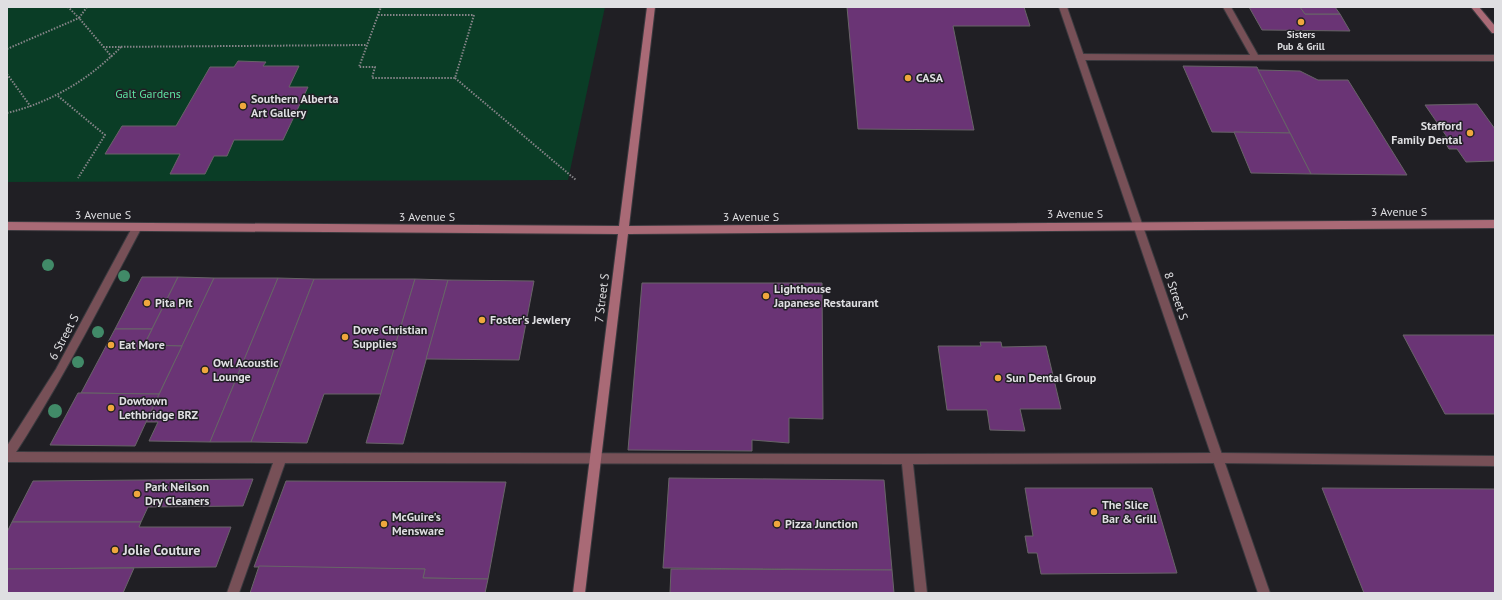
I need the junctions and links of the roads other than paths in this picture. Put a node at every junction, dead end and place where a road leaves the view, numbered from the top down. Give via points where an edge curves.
1 (651, 7) edge
2 (1063, 7) edge
3 (1227, 7) edge
4 (1475, 7) edge
5 (1495, 30) edge
6 (1080, 57) junction
7 (1255, 57) junction
8 (1495, 58) edge
9 (1495, 224) edge
10 (1138, 225) junction
11 (7, 226) edge
12 (137, 227) junction
13 (624, 230) junction
14 (7, 456) edge
15 (281, 457) junction
16 (596, 457) junction
17 (1218, 458) junction
18 (907, 459) junction
19 (1495, 461) edge
20 (233, 593) edge
21 (579, 593) edge
22 (921, 593) edge
23 (1264, 593) edge

1 - 13 main road, 7 Street S
2 - 6 street, 8 Street S
3 - 7 street
4 - 5 main road
6 - 7 street
6 - 10 street, 8 Street S
7 - 8 street
9 - 10 main road, 3 Avenue S
10 - 13 main road, 3 Avenue S
10 - 17 street, 8 Street S
11 - 12 main road, 3 Avenue S
12 - 13 main road, 3 Avenue S
12 - 14 street, 6 Street S via 61,370
13 - 16 main road, 7 Street S
14 - 15 street
15 - 16 street
15 - 20 street
16 - 18 street
16 - 21 main road, 7 Street S
17 - 18 street
17 - 19 street
17 - 23 street, 8 Street S
18 - 22 street

